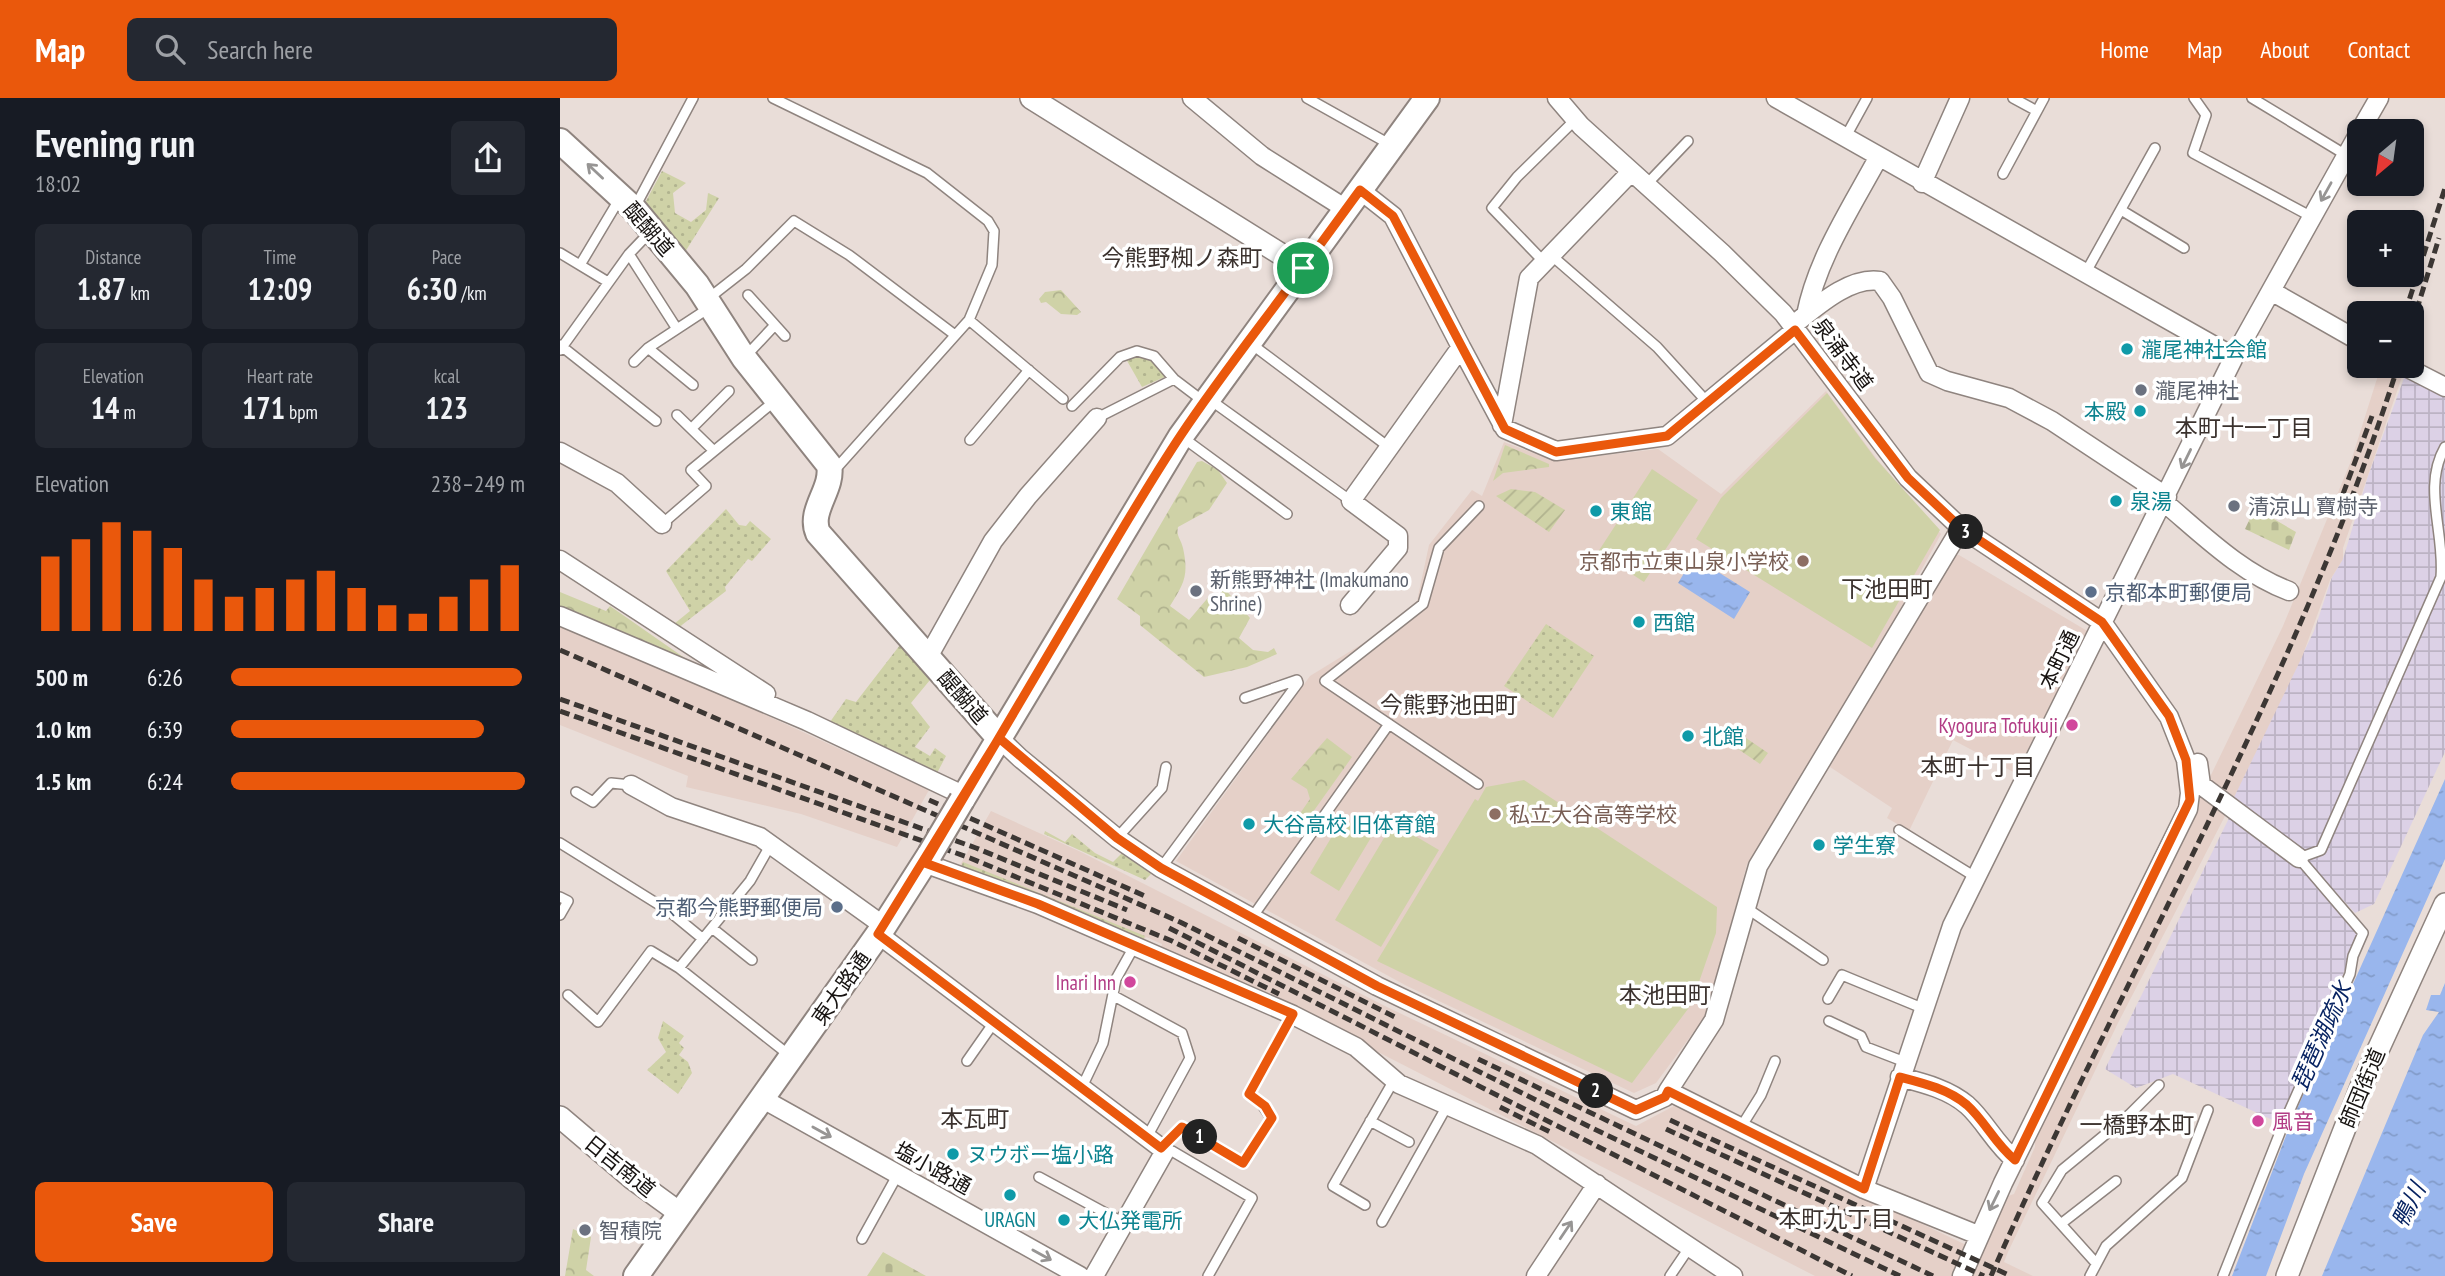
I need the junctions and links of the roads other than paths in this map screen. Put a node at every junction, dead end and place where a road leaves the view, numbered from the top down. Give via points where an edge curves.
1 (693, 98) edge
2 (773, 98) edge
3 (1031, 98) edge
4 (1192, 98) edge
5 (1307, 98) edge
6 (1427, 98) edge
7 (1557, 98) edge
8 (1776, 98) edge
9 (1867, 98) edge
10 (1960, 98) edge
11 (2013, 98) edge
12 (2044, 98) edge
13 (2194, 98) edge
14 (2252, 98) edge
15 (2379, 98) edge
16 (2036, 111) junction
17 (2367, 119) edge
18 (1577, 126) junction
19 (1845, 138) junction
20 (1688, 141) dead end
21 (1392, 146) junction
22 (565, 148) edge
23 (2155, 148) dead end
24 (2346, 155) joint
25 (1878, 158) junction
26 (1631, 172) junction
27 (2003, 174) dead end
28 (1922, 183) junction
29 (1646, 185) junction
30 (1353, 200) junction
31 (628, 202) junction
32 (2121, 210) junction
33 (2312, 217) junction
34 (652, 230) junction
35 (2184, 248) dead end
36 (560, 253) edge
37 (629, 254) junction
38 (1548, 258) junction
39 (580, 265) junction
40 (1303, 268) junction
41 (2086, 272) junction
42 (608, 282) junction
43 (2271, 291) junction
44 (748, 295) dead end
45 (710, 302) junction
46 (969, 320) junction
47 (1798, 324) junction
48 (775, 325) junction
49 (677, 330) junction
50 (2347, 334) edge
51 (955, 335) junction
52 (785, 336) dead end
53 (1248, 342) junction
54 (561, 347) edge
55 (1461, 347) junction
56 (648, 348) junction
57 (2234, 357) junction
58 (744, 358) junction
59 (634, 362) dead end
60 (1029, 370) junction
61 (2424, 376) edge
62 (1174, 379) junction
63 (693, 385) dead end
64 (2445, 387) edge
65 (729, 391) dead end
66 (1063, 399) dead end
67 (776, 400) junction
68 (1206, 400) junction
69 (1708, 403) junction
70 (1072, 406) dead end
71 (677, 415) dead end
72 (1097, 418) joint
73 (656, 421) dead end
74 (1502, 425) junction
75 (691, 428) junction
76 (1181, 436) junction
77 (970, 440) dead end
78 (2445, 447) edge
79 (1390, 448) junction
80 (713, 450) junction
81 (560, 452) edge
82 (830, 475) junction
83 (2166, 500) junction
84 (1351, 501) junction
85 (1479, 506) dead end
86 (1287, 514) dead end
87 (662, 524) joint
88 (1961, 528) junction
89 (560, 560) edge
90 (2289, 591) dead end
91 (1350, 605) dead end
92 (560, 615) edge
93 (2102, 622) junction
94 (928, 657) junction
95 (1245, 698) dead end
96 (2169, 716) junction
97 (807, 721) junction
98 (1389, 724) junction
99 (999, 738) junction
100 (1166, 767) dead end
101 (1478, 784) dead end
102 (631, 785) joint
103 (576, 792) dead end
104 (964, 798) junction
105 (1899, 830) dead end
106 (1117, 838) junction
107 (560, 843) edge
108 (771, 844) junction
109 (572, 850) junction
110 (927, 858) junction
111 (2299, 858) junction
112 (566, 861) dead end
113 (1161, 868) junction
114 (1977, 878) junction
115 (560, 897) edge
116 (2445, 904) edge
117 (1745, 907) junction
118 (560, 915) edge
119 (1251, 919) junction
120 (712, 928) junction
121 (881, 930) junction
122 (703, 939) junction
123 (1135, 945) junction
124 (752, 960) dead end
125 (1823, 960) dead end
126 (679, 968) junction
127 (568, 995) dead end
128 (1114, 996) junction
129 (1828, 999) dead end
130 (1922, 1008) junction
131 (1293, 1014) junction
132 (995, 1021) junction
133 (1829, 1021) dead end
134 (792, 1058) junction
135 (967, 1061) dead end
136 (1775, 1061) dead end
137 (1903, 1070) junction
138 (1399, 1084) junction
139 (2160, 1085) dead end
140 (1082, 1087) junction
141 (1668, 1091) junction
142 (763, 1099) junction
143 (1447, 1106) junction
144 (2208, 1110) dead end
145 (560, 1117) edge
146 (1370, 1121) junction
147 (1741, 1127) junction
148 (1409, 1142) dead end
149 (1158, 1145) junction
150 (2015, 1160) junction
151 (898, 1174) junction
152 (1039, 1177) dead end
153 (2116, 1181) dead end
154 (1597, 1184) junction
155 (1864, 1189) junction
156 (1365, 1205) dead end
157 (681, 1214) junction
158 (1382, 1222) dead end
159 (1124, 1223) junction
160 (2062, 1223) junction
161 (1978, 1235) junction
162 (862, 1239) dead end
163 (1689, 1248) junction
164 (2095, 1262) junction
165 (1727, 1274) edge
166 (636, 1276) edge
167 (1080, 1276) edge
168 (1094, 1276) edge
169 (1208, 1276) edge
170 (1536, 1276) edge
171 (1670, 1276) edge
172 (1962, 1276) edge
173 (2090, 1276) edge
174 (2223, 1276) edge
175 (2287, 1276) edge

1 - 31 lane
2 - 46 lane via 927,173 991,224 992,265
3 - 40 street
4 - 30 street via 1262,156
5 - 21 lane
6 - 21 main road, 東大路通
7 - 18 street, 泉涌寺道
8 - 19 street
9 - 19 lane
10 - 28 street
11 - 16 lane
12 - 16 lane
13 - 33 lane via 2206,115 2193,153
14 - 24 lane
15 - 17 street, 本町通
16 - 27 lane
18 - 26 street, 泉涌寺道
18 - 38 lane via 1517,177 1492,208
19 - 25 street
20 - 29 lane
21 - 30 main road, 東大路通
31 -> 22 main road, 醍醐道
23 - 32 lane
24 -> 33 street, 本町通
25 - 28 street
25 - 47 street via 1822,264
26 - 29 street, 泉涌寺道
26 - 38 street
28 - 41 street
29 - 47 street, 泉涌寺道
30 - 40 main road, 東大路通
30 - 55 street via 1393,216
31 - 34 main road, 醍醐道
31 - 39 lane
32 - 35 lane
32 - 41 lane
33 - 43 street, 本町通
34 - 37 lane
34 - 45 main road, 醍醐道
36 - 39 lane
37 - 42 lane
37 - 49 lane
38 - 69 lane via 1657,346
38 - 74 street via 1529,278
39 - 42 lane
40 - 53 main road, 東大路通
41 - 57 street
42 - 54 lane
43 - 50 street
43 - 57 street, 本町通
44 - 48 lane
45 - 49 lane
45 - 51 lane via 794,221 849,255
45 - 58 main road, 醍醐道
46 - 51 lane
46 - 60 lane
47 - 69 street
47 - 83 street via 1852,285 1868,279 1880,282 1929,373 2010,398 2052,421
47 - 88 street, 泉涌寺道 via 1908,478
48 - 52 lane
48 - 58 lane
49 - 56 lane
51 - 82 lane
53 - 68 main road, 東大路通
53 - 79 lane
54 - 73 lane
55 - 74 street
55 - 79 street
56 - 59 lane
56 - 63 lane
57 -> 83 street, 本町通
58 - 67 main road, 醍醐道
60 - 66 lane
60 - 77 lane
61 - 64 street
62 - 68 lane
62 - 70 lane via 1151,354 1129,352
62 - 72 lane
65 - 75 lane
67 - 80 lane
67 - 82 main road, 醍醐道 via 826,460
68 - 76 main road, 東大路通
68 - 84 lane
69 - 74 street via 1667,436 1556,452 1508,432
71 - 75 lane
72 - 94 street via 993,541
75 - 80 lane
76 - 86 lane
76 - 99 main road, 東大路通
78 - 111 lane via 2433,475 2444,558 2441,577 2320,850
79 - 84 street
80 - 87 lane via 691,470 706,486
81 - 87 street via 617,483
82 - 94 main road, 醍醐道 via 816,529
83 - 90 street via 2240,565
83 - 93 street, 本町通
84 - 91 street via 1398,536 1398,548
85 - 98 lane via 1439,548 1423,604 1325,681
88 - 93 street, 泉涌寺道
88 - 117 street via 1758,866
89 - 97 street
92 - 97 street
93 - 96 street
93 - 114 street, 本町通
94 - 99 main road, 醍醐道
95 - 113 lane via 1298,683
96 - 111 street via 2192,743 2201,785
96 - 150 street via 2186,760 2188,808
97 - 104 street
98 - 101 lane
98 - 119 lane
99 - 104 main road, 東大路通
99 - 106 street, 醍醐道
100 - 106 lane via 1162,788
102 - 103 lane via 611,783 593,802
102 - 108 street via 671,807
104 - 110 main road, 東大路通, bridge
105 - 114 lane
106 - 113 street, 醍醐道
107 - 109 lane
108 - 120 lane via 750,881
108 - 121 street
109 - 112 lane
109 - 122 lane
110 - 121 main road, 東大路通
110 - 123 street
111 - 174 lane via 2363,933
113 - 119 street, 醍醐道
114 - 130 street, 本町通 via 1952,926
115 - 118 lane via 568,902
116 - 175 street, 師団街道 via 2361,1087
117 - 125 lane
117 - 141 street via 1714,1020
119 - 141 street, 醍醐道 via 1432,1014 1636,1110 1665,1097
120 - 122 lane
120 - 124 lane
121 - 132 street
121 - 134 main road, 東大路通
122 - 126 lane
123 - 128 lane via 1116,979
123 - 131 street
126 - 127 lane via 651,951 598,1022
126 - 134 lane
128 - 140 lane via 1103,1043
128 - 149 lane via 1182,1033 1190,1058
129 - 130 lane via 1842,975
130 - 137 street, 本町通
131 - 138 street via 1356,1047
131 - 149 lane via 1249,1094 1272,1118 1243,1163 1182,1127
132 - 135 lane
132 - 140 street
133 - 137 lane via 1861,1036 1866,1046
134 - 142 main road, 東大路通
136 - 147 lane
137 - 150 street via 1967,1105
137 - 155 street, 本町通
138 - 143 street
138 - 146 lane via 1390,1087
139 - 160 lane via 2062,1170 2042,1203
140 - 149 street
141 - 147 street
142 -> 151 street, 塩小路通
142 - 157 main road, 東大路通
143 - 154 street via 1537,1145
143 - 158 lane
144 - 164 lane via 2182,1178
145 - 157 street, 日吉南道
146 - 148 lane
146 - 156 lane via 1333,1186
147 - 155 street
149 - 159 street
149 - 169 lane via 1252,1198
150 -> 161 street
151 - 162 lane
151 -> 167 street, 塩小路通
152 - 159 lane
153 - 160 lane
154 - 163 street
170 -> 154 street
155 - 161 street
157 - 166 main road, 東大路通
159 - 168 street
160 - 164 lane
161 - 172 street
163 - 165 street
163 - 171 lane
164 - 173 lane

